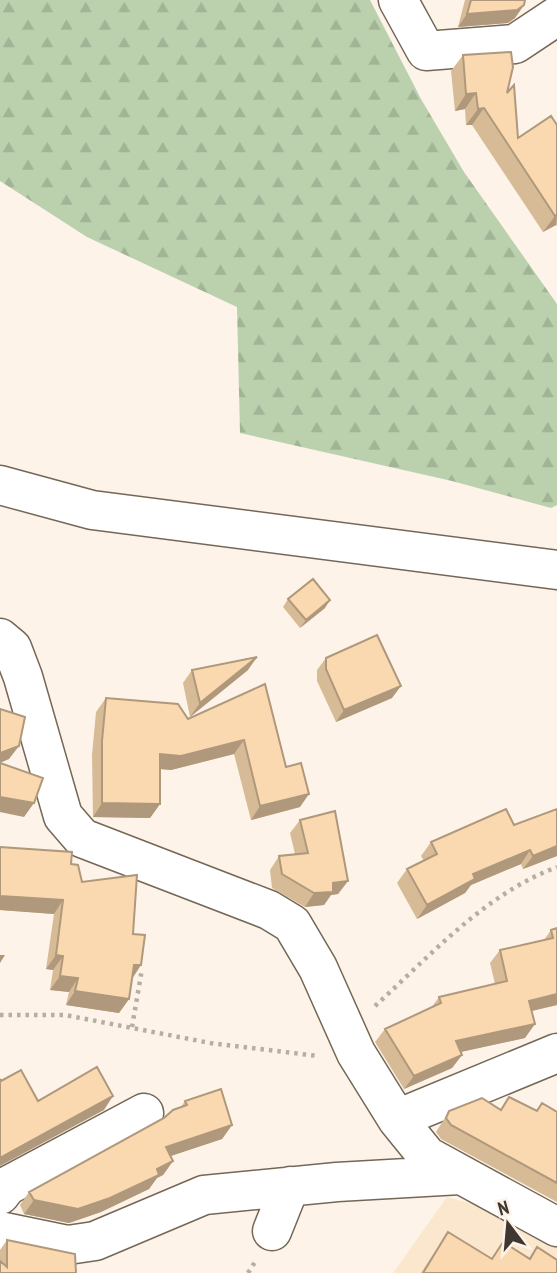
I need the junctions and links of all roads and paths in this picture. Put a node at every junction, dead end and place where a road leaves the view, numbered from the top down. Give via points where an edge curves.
1 (398, 0) edge
2 (557, 16) edge
3 (0, 485) edge
4 (557, 570) edge
5 (0, 638) edge
6 (557, 867) edge
7 (142, 969) edge
8 (0, 1015) edge
9 (132, 1027) junction
10 (353, 1047) junction
11 (557, 1053) edge
12 (144, 1113) dead end
13 (397, 1119) junction
14 (460, 1175) junction
15 (290, 1186) junction
16 (0, 1195) edge
17 (557, 1227) edge
18 (0, 1231) edge
19 (272, 1231) dead end

1 - 2 street via 426,51 515,44
3 - 4 street via 92,510
5 - 10 street via 12,648 23,677 63,816 82,838 269,910 292,924 318,968
6 - 10 path via 530,877 492,901
7 - 9 path
8 - 9 path via 65,1015
9 - 10 path via 210,1043
10 - 13 street
11 - 13 street
12 - 16 street via 7,1186
13 - 14 street via 427,1156
14 - 15 street
14 - 17 street
15 - 18 street via 204,1195 95,1241 68,1245
15 - 19 street

